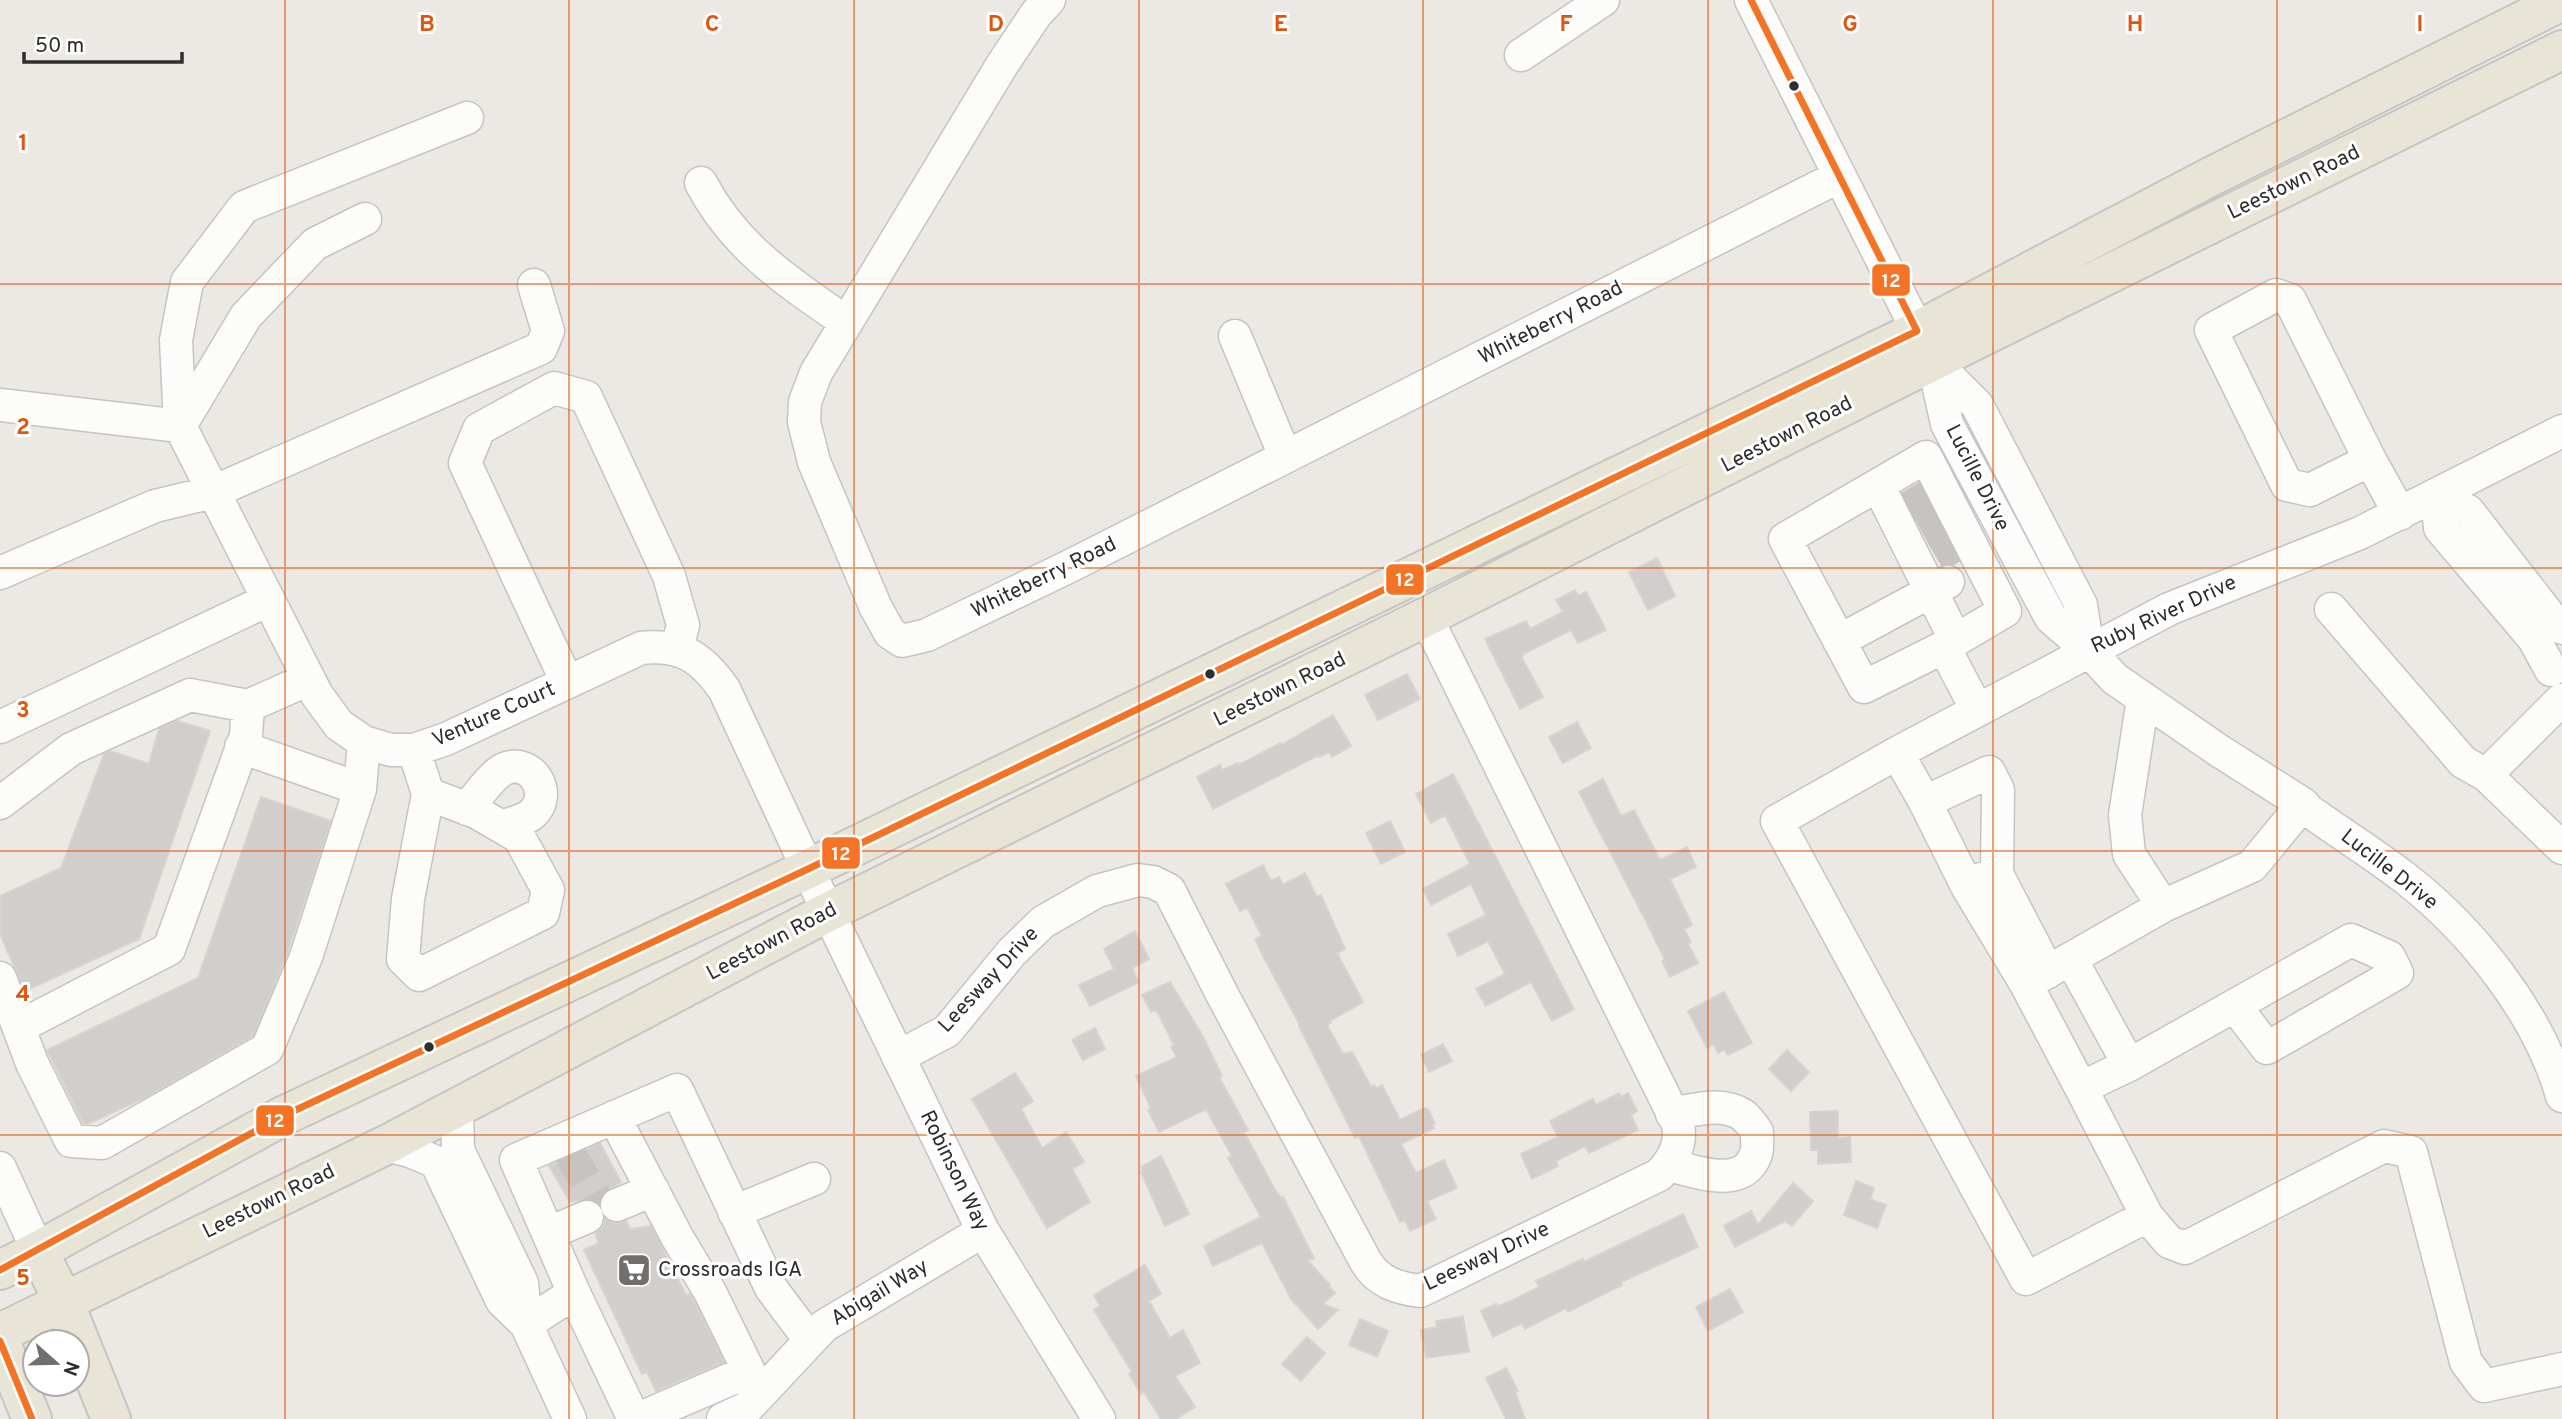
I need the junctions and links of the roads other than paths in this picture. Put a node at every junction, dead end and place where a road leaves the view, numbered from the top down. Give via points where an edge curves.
1 (1049, 0) edge
2 (1603, 0) edge
3 (1751, 0) edge
4 (2562, 1) edge
5 (2562, 50) edge
6 (1521, 55) dead end
7 (467, 118) dead end
8 (1840, 176) junction
9 (701, 183) dead end
10 (365, 219) dead end
11 (534, 285) dead end
12 (846, 321) junction
13 (1235, 336) dead end
14 (1925, 346) junction
15 (0, 405) edge
16 (180, 426) junction
17 (2562, 431) edge
18 (1285, 457) junction
19 (2370, 460) junction
20 (1618, 475) junction
21 (1878, 485) junction
22 (1980, 485) junction
23 (213, 492) junction
24 (2437, 496) junction
25 (2400, 514) junction
26 (1939, 538) junction
27 (0, 573) edge
28 (268, 600) junction
29 (2331, 609) dead end
30 (1426, 617) junction
31 (2562, 628) edge
32 (1839, 641) junction
33 (1950, 643) junction
34 (677, 649) junction
35 (2088, 650) junction
36 (2556, 660) edge
37 (309, 679) junction
38 (567, 682) junction
39 (2143, 699) junction
40 (2561, 701) edge
41 (248, 706) junction
42 (1977, 710) junction
43 (0, 727) edge
44 (364, 742) junction
45 (241, 747) junction
46 (414, 750) junction
47 (1897, 753) junction
48 (2486, 775) junction
49 (360, 789) junction
50 (428, 794) junction
51 (1925, 802) junction
52 (0, 803) edge
53 (2303, 803) junction
54 (467, 808) junction
55 (502, 827) junction
56 (2562, 848) edge
57 (808, 869) junction
58 (1997, 874) junction
59 (1966, 884) junction
60 (2163, 906) junction
61 (828, 912) junction
62 (2048, 971) junction
63 (0, 978) edge
64 (2235, 1006) dead end
65 (19, 1027) junction
66 (898, 1057) junction
67 (2129, 1065) junction
68 (2081, 1088) junction
69 (2562, 1097) edge
70 (457, 1107) junction
71 (1672, 1114) junction
72 (614, 1117) junction
73 (386, 1145) junction
74 (1668, 1165) junction
75 (0, 1168) edge
76 (814, 1179) dead end
77 (528, 1186) junction
78 (653, 1190) junction
79 (481, 1198) junction
80 (617, 1205) dead end
81 (734, 1212) junction
82 (2147, 1216) junction
83 (587, 1217) dead end
84 (983, 1231) junction
85 (549, 1233) junction
86 (38, 1251) junction
87 (0, 1270) edge
88 (574, 1293) junction
89 (64, 1303) junction
90 (526, 1324) junction
91 (0, 1333) edge
92 (810, 1340) junction
93 (0, 1341) edge
94 (2562, 1369) edge
95 (754, 1383) junction
96 (32, 1419) edge
97 (111, 1419) edge
98 (570, 1419) edge
99 (636, 1419) edge
100 (723, 1419) edge
101 (1098, 1419) edge

1 - 12 street, Whiteberry Road via 1002,65
2 - 6 street
3 - 8 street
4 - 14 main road, Leestown Road via 2212,176
5 - 14 main road, Leestown Road
7 - 16 street via 244,207 187,282 176,340
8 - 14 street
8 - 18 street, Whiteberry Road
9 - 12 street via 739,239 769,268
10 - 16 street via 315,244 246,316
11 - 23 street via 548,331 541,348
12 - 18 street, Whiteberry Road via 805,402 806,439 876,608 890,633 902,641 927,635
13 - 18 street
14 - 20 main road, Leestown Road
14 - 22 street, Lucille Drive via 1947,424
14 - 30 main road, Leestown Road
14 - 35 street, Lucille Drive via 1977,405 2081,605
15 - 16 street
16 - 23 street, Venture Court
17 - 24 street, Ruby River Drive
19 - 19 street via 2310,490 2287,485 2211,330 2276,295 2290,300
19 - 25 street
20 - 30 main road via 1606,495 1443,585
20 - 57 main road, Leestown Road
21 - 26 street
21 - 26 street via 1926,457
21 - 32 street via 1786,539
22 - 26 street
22 - 35 street, Lucille Drive via 2051,618
23 - 27 street via 155,506
23 - 28 street, Venture Court
24 - 25 street, Ruby River Drive
24 - 31 street via 2468,511
24 - 36 street via 2441,528
25 - 35 street, Ruby River Drive via 2169,608
26 - 32 street
26 - 33 street
26 - 33 street via 2005,611
28 - 37 street, Venture Court
28 - 43 street
29 - 48 street via 2463,762
30 - 61 main road, Leestown Road
30 - 71 street
32 - 33 street via 1864,687
33 - 42 street
34 - 38 street, Venture Court via 641,648
34 - 38 street via 683,625 668,576 586,397 554,388 479,429 466,463
34 - 57 street via 695,657 724,689
35 - 39 street, Lucille Drive via 2115,679
35 - 42 street, Ruby River Drive
36 - 40 street via 2550,681
37 - 41 street
37 - 44 street, Venture Court via 339,725
38 - 46 street, Venture Court
39 - 53 street, Lucille Drive
39 - 60 street via 2125,816 2129,854
40 - 48 street
41 - 45 street
41 - 52 street via 190,695 71,749
42 - 47 street, Ruby River Drive
44 - 46 street, Venture Court via 391,750
44 - 49 street
45 - 49 street
45 - 65 street via 169,948
46 - 50 street
47 - 51 street
47 - 82 street, Ruby River Drive via 1777,821 2026,1279
48 - 56 street
49 - 65 street via 306,957 267,1048 102,1143 71,1141
50 - 54 street
50 - 55 street via 408,899 403,959 419,975 543,913 548,890 519,837
51 - 58 street via 1989,772 1998,790
51 - 59 street
53 - 60 street via 2252,866
53 - 69 street, Lucille Drive via 2406,878 2466,933 2512,992 2554,1068
54 - 55 street
54 - 55 street via 502,770 517,766 528,770 539,782 534,813
57 - 61 street
57 - 86 main road, Leestown Road via 283,1116
58 - 59 street
58 - 62 street
59 - 62 street
60 - 62 street
61 - 66 street, Robinson Way
61 - 70 main road, Leestown Road
62 - 67 street
62 - 68 street
63 - 65 street
64 - 67 street
66 - 74 street, Leesway Drive via 947,1031 1043,922 1097,891 1138,880 1153,882 1168,890 1366,1262 1382,1280 1420,1291 1659,1175
66 - 84 street, Robinson Way
67 - 68 street
68 - 82 street
70 - 73 main road, Leestown Road
70 - 79 street via 458,1150
71 - 74 street via 1679,1143
71 - 74 street via 1726,1108 1744,1115 1758,1132 1756,1154 1745,1169 1728,1177
72 - 77 street via 565,1146 516,1160
72 - 78 street
72 - 81 street via 677,1090
73 - 89 main road, Leestown Road
73 - 90 street via 436,1162 502,1301
75 - 86 street
76 - 81 street
77 - 79 street
77 - 85 street
78 - 80 street
78 - 95 street
79 - 90 street via 522,1283
81 - 92 street via 771,1288
82 - 94 street via 2169,1242 2185,1248 2384,1146 2410,1152 2466,1362 2484,1385
83 - 85 street
84 - 92 street, Abigail Way via 824,1326
84 - 101 street, Robinson Way
85 - 88 street
86 - 87 main road, Leestown Road
86 - 89 main road
88 - 90 street
88 - 99 street
89 - 91 main road, Leestown Road
89 - 97 main road
90 - 98 street
92 - 95 street, Abigail Way
93 - 96 main road
95 - 99 street
95 - 100 street, Abigail Way via 747,1408

